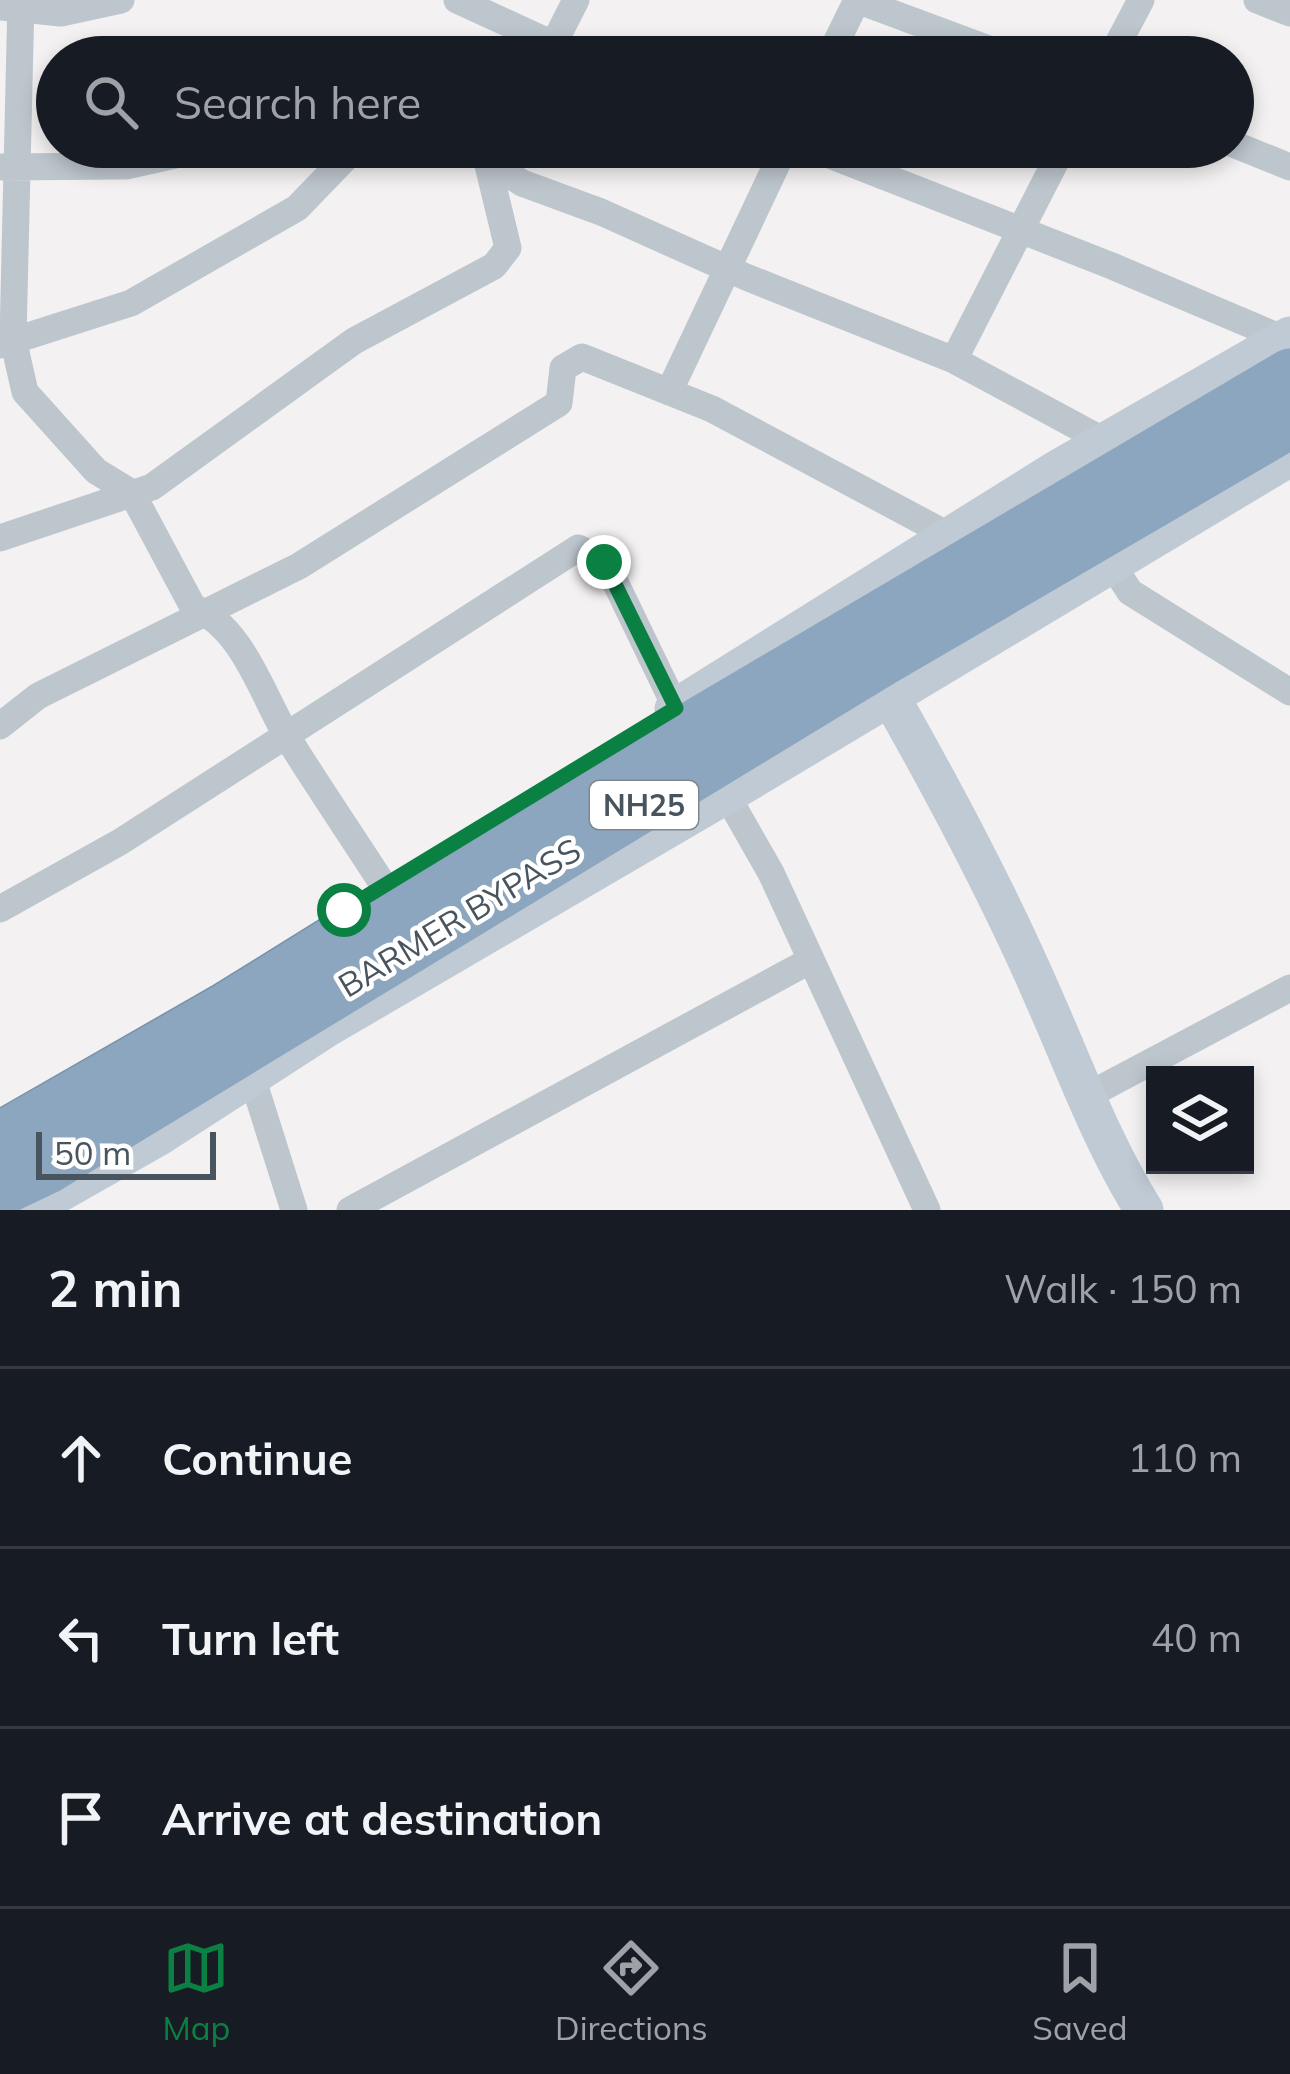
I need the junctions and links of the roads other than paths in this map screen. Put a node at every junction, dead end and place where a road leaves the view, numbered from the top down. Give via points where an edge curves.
1 (121, 0) edge
2 (457, 0) edge
3 (576, 0) edge
4 (857, 0) edge
5 (1141, 0) edge
6 (1257, 0) edge
7 (14, 6) edge
8 (1290, 13) edge
9 (524, 36) edge
10 (557, 36) edge
11 (839, 36) edge
12 (954, 36) edge
13 (1122, 36) edge
14 (1254, 152) edge
15 (1290, 167) edge
16 (8, 168) edge
17 (336, 168) edge
18 (493, 168) edge
19 (505, 168) edge
20 (775, 168) edge
21 (863, 168) edge
22 (1051, 168) edge
23 (1018, 229) junction
24 (729, 269) junction
25 (7, 342) edge
26 (1288, 350) edge
27 (954, 360) junction
28 (669, 392) junction
29 (1290, 423) edge
30 (1106, 442) junction
31 (1290, 457) edge
32 (132, 494) junction
33 (950, 536) junction
34 (0, 538) edge
35 (1111, 563) junction
36 (208, 614) junction
37 (881, 681) junction
38 (1290, 692) edge
39 (676, 708) junction
40 (0, 725) edge
41 (287, 737) junction
42 (727, 794) junction
43 (444, 862) junction
44 (384, 886) junction
45 (0, 909) edge
46 (811, 960) junction
47 (1290, 988) edge
48 (252, 1077) junction
49 (1085, 1097) junction
50 (0, 1115) edge
51 (0, 1138) edge
52 (0, 1191) edge
53 (29, 1210) edge
54 (294, 1210) edge
55 (350, 1210) edge
56 (926, 1210) edge
57 (1144, 1210) edge

1 - 7 street via 61,13
2 - 9 street
3 - 10 street
4 - 11 street
4 - 12 street
5 - 13 street
6 - 8 street
7 - 16 street
14 - 15 street
16 - 25 street
17 - 25 street via 297,208 131,303
18 - 32 street via 508,248 494,266 354,341
19 - 24 street via 522,183
20 - 24 street
21 - 23 street
22 - 23 street
23 - 26 street
23 - 27 street
24 - 27 street
24 - 28 street
25 - 32 street via 25,392 96,471
26 - 30 street
26 - 43 highway, BARMER BYPASS / NH25
27 - 30 street
28 - 33 street
28 - 36 street via 582,357 563,368 559,404
29 - 37 highway, BARMER BYPASS / NH25
30 - 33 street
31 - 35 street
32 - 34 street
32 - 36 street via 193,607
33 - 39 street
35 - 37 street
35 - 38 street via 1130,592
36 - 40 street via 38,696
36 - 41 street via 243,653
37 - 42 street
37 - 49 street via 1036,980
37 - 52 highway, BARMER BYPASS / NH25
39 - 41 street via 604,562 578,548
39 - 43 street via 492,817
41 - 44 street
41 - 45 street
42 - 46 street
42 - 48 street
43 - 44 street
43 - 51 highway, BARMER BYPASS / NH25 via 227,1008
44 - 50 street
46 - 55 street
46 - 56 street
47 - 49 street
48 - 53 street
48 - 54 street
49 - 57 street

